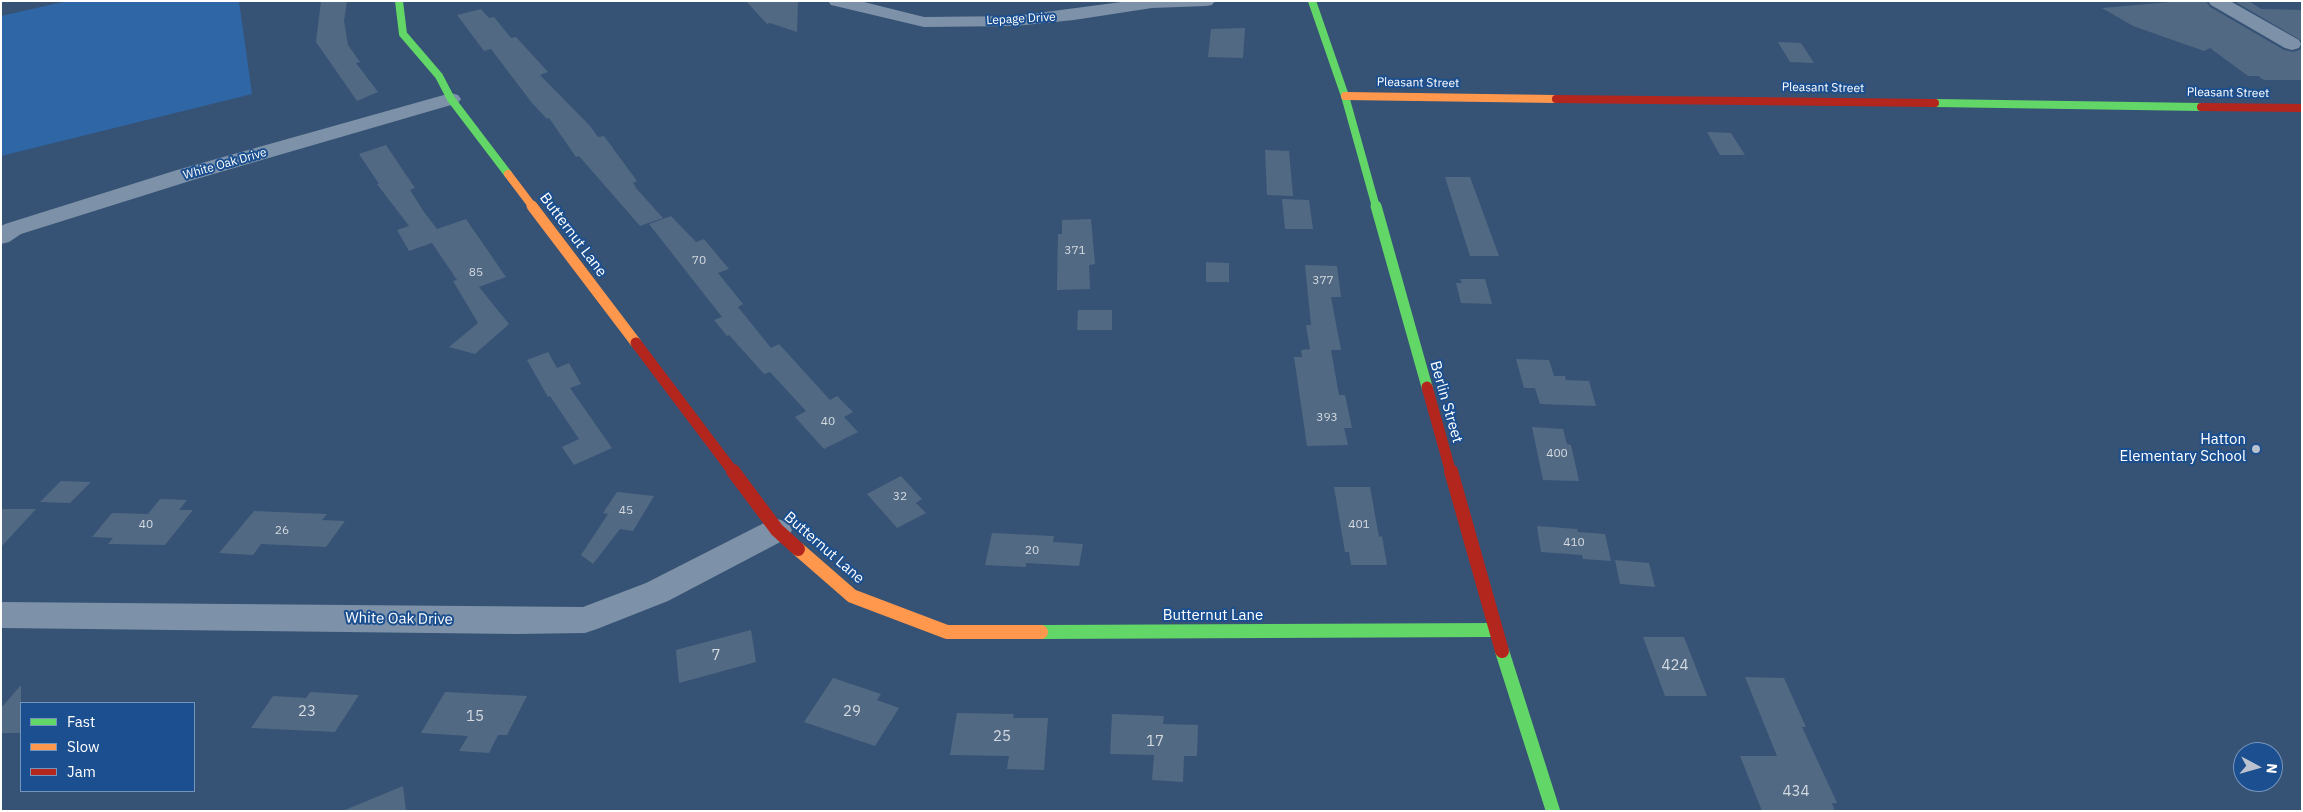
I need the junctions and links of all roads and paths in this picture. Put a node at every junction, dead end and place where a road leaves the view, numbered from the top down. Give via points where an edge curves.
1 (399, 1) edge
2 (837, 1) edge
3 (1206, 1) edge
4 (1312, 1) edge
5 (2217, 1) edge
6 (2292, 44) dead end
7 (1345, 96) junction
8 (451, 99) junction
9 (2302, 108) edge
10 (1, 237) edge
11 (777, 530) junction
12 (1, 615) edge
13 (1495, 630) junction
14 (1553, 811) edge

1 - 8 street, Butternut Lane via 403,34 440,76
2 - 3 street, Lepage Drive via 924,22 1015,21 1152,3
4 - 7 street, Berlin Street
5 - 6 street
7 - 9 street, Pleasant Street
7 - 13 street, Berlin Street
8 - 10 street, White Oak Drive via 185,175 13,230
8 - 11 street, Butternut Lane
11 - 12 street, White Oak Drive via 658,592 586,620
11 - 13 street, Butternut Lane via 852,596 947,632
13 - 14 street, Berlin Street

